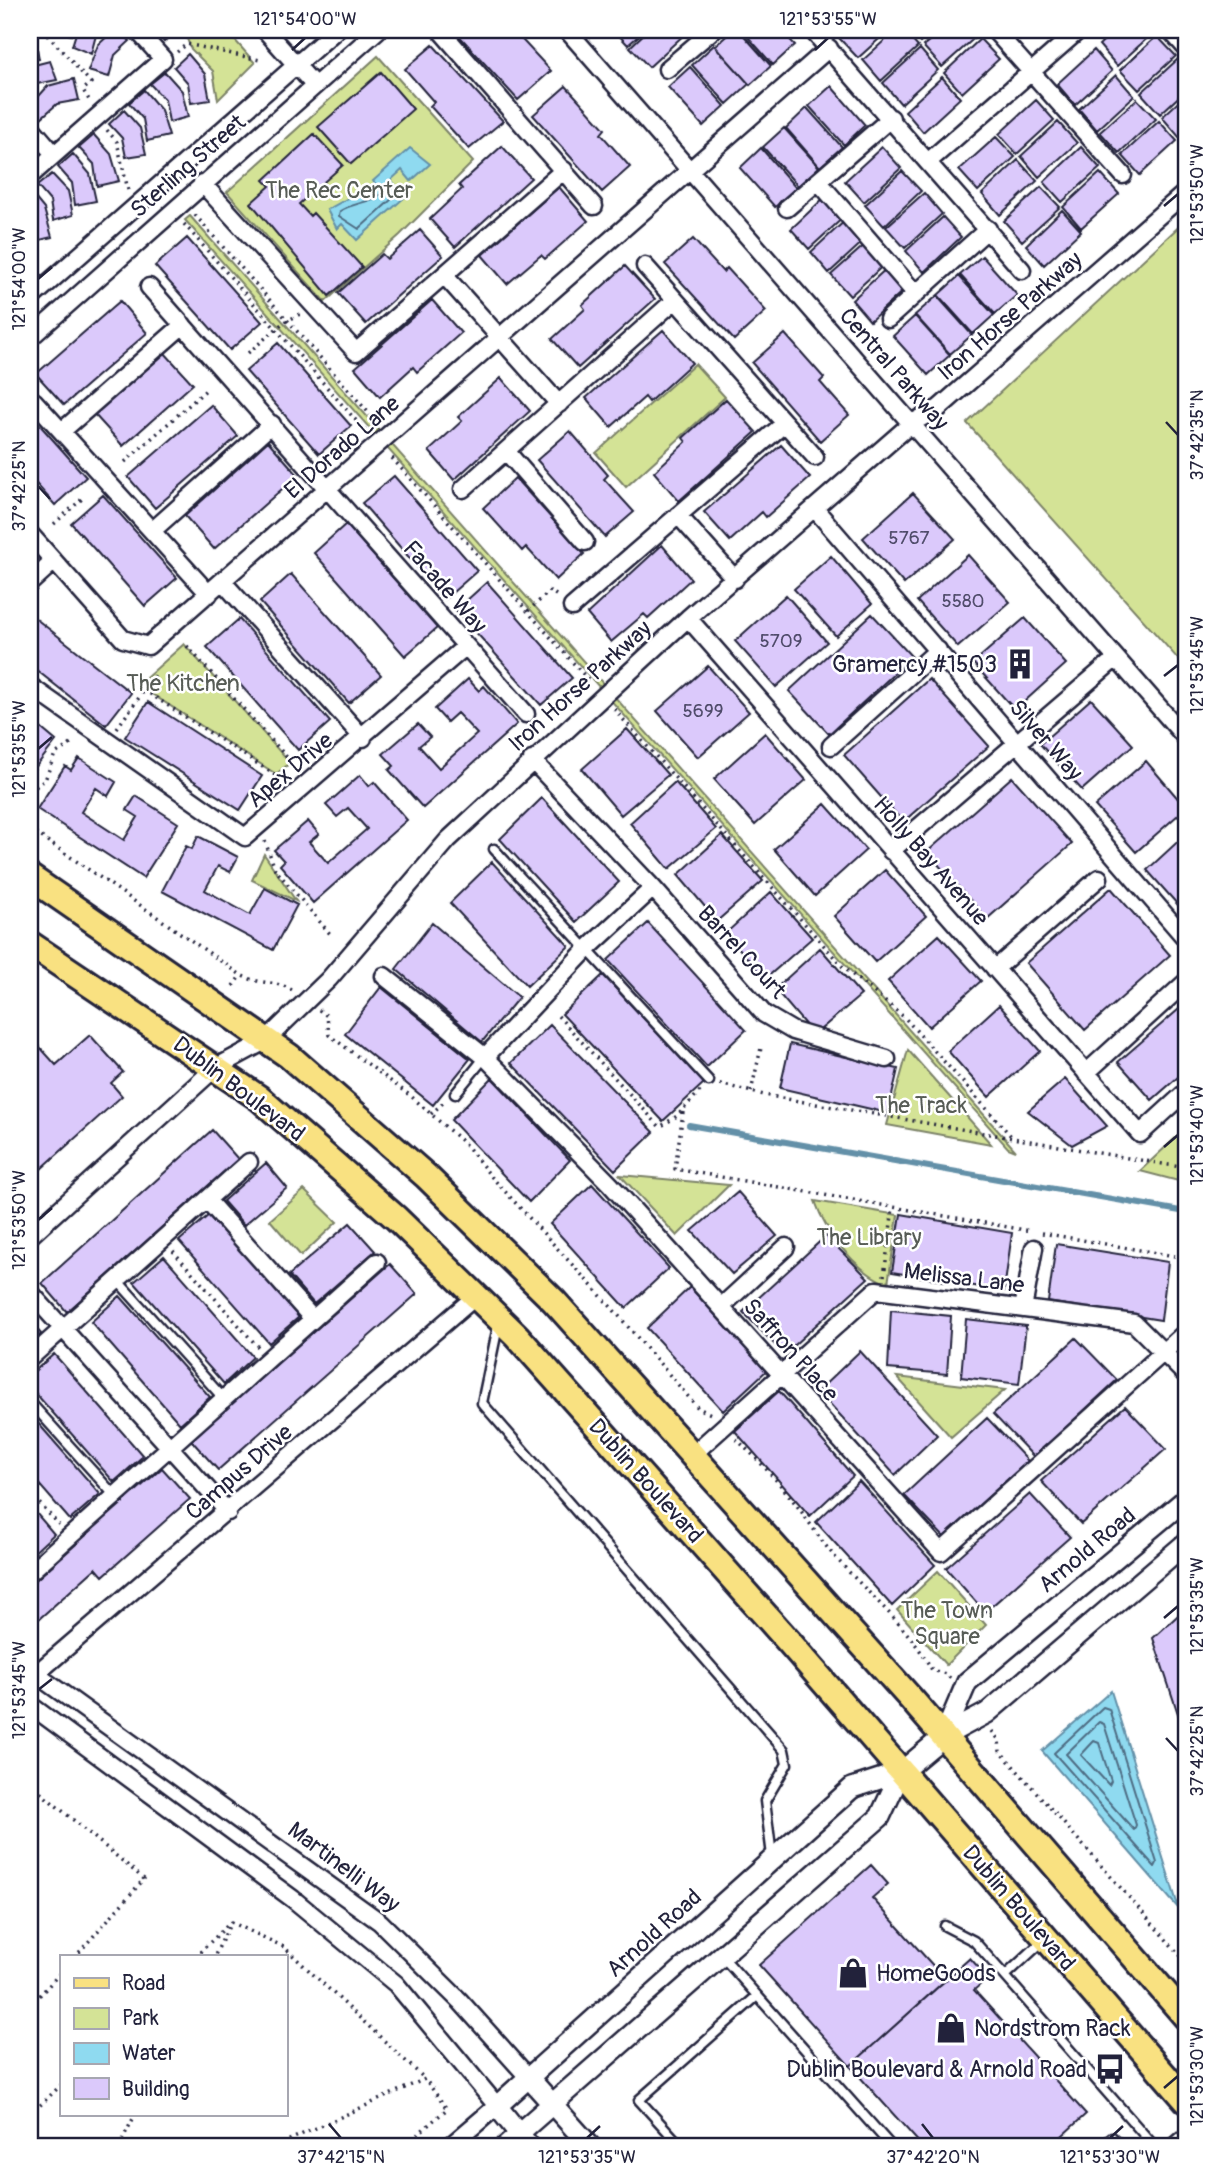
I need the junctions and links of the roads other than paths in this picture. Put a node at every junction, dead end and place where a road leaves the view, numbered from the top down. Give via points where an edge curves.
1 (137, 30) edge
2 (265, 30) edge
3 (336, 30) edge
4 (378, 30) edge
5 (440, 30) edge
6 (567, 30) edge
7 (812, 30) edge
8 (994, 30) edge
9 (1079, 30) edge
10 (1170, 30) edge
11 (705, 32) edge
12 (829, 48) junction
13 (1186, 48) edge
14 (296, 64) junction
15 (667, 69) dead end
16 (1031, 71) junction
17 (314, 85) junction
18 (891, 118) junction
19 (30, 126) edge
20 (54, 154) junction
21 (929, 161) junction
22 (564, 170) junction
23 (690, 171) junction
24 (1123, 175) dead end
25 (30, 176) edge
26 (818, 181) junction
27 (202, 183) junction
28 (1186, 192) edge
29 (594, 206) dead end
30 (787, 208) dead end
31 (988, 229) junction
32 (645, 267) dead end
33 (1022, 270) dead end
34 (444, 275) junction
35 (149, 287) dead end
36 (915, 293) junction
37 (30, 299) edge
38 (675, 300) junction
39 (888, 319) dead end
40 (183, 325) junction
41 (501, 337) junction
42 (30, 338) edge
43 (34, 401) dead end
44 (559, 404) junction
45 (785, 423) junction
46 (272, 424) junction
47 (912, 424) junction
48 (62, 431) junction
49 (506, 452) junction
50 (816, 457) dead end
51 (330, 489) junction
52 (463, 489) dead end
53 (815, 509) junction
54 (678, 515) junction
55 (152, 531) junction
56 (30, 534) edge
57 (586, 542) dead end
58 (54, 562) junction
59 (735, 579) junction
60 (223, 582) junction
61 (30, 583) edge
62 (209, 594) junction
63 (572, 607) road end
64 (688, 618) junction
65 (466, 646) junction
66 (938, 650) junction
67 (1116, 658) junction
68 (30, 686) edge
69 (526, 714) dead end
70 (363, 738) junction
71 (1186, 738) edge
72 (1019, 744) junction
73 (831, 746) dead end
74 (532, 760) junction
75 (495, 849) dead end
76 (891, 850) junction
77 (30, 877) edge
78 (1099, 878) dead end
79 (653, 888) junction
80 (1186, 939) edge
81 (30, 944) edge
82 (587, 949) junction
83 (995, 969) junction
84 (384, 976) dead end
85 (1186, 982) edge
86 (265, 1041) junction
87 (485, 1057) junction
88 (887, 1059) dead end
89 (215, 1068) junction
90 (1086, 1073) junction
91 (709, 1081) road end
92 (1186, 1092) edge
93 (455, 1094) road end
94 (249, 1161) dead end
95 (207, 1200) junction
96 (30, 1236) edge
97 (786, 1247) dead end
98 (1034, 1248) dead end
99 (377, 1262) dead end
100 (117, 1279) junction
101 (30, 1292) edge
102 (476, 1296) junction
103 (721, 1307) junction
104 (1023, 1308) junction
105 (313, 1319) junction
106 (500, 1320) junction
107 (63, 1329) junction
108 (1186, 1332) edge
109 (1165, 1351) junction
110 (30, 1358) edge
111 (783, 1373) junction
112 (1186, 1375) edge
113 (224, 1399) junction
114 (30, 1402) edge
115 (169, 1447) junction
116 (692, 1455) junction
117 (115, 1496) junction
118 (1186, 1499) edge
119 (228, 1512) junction
120 (1186, 1543) edge
121 (30, 1572) edge
122 (32, 1675) edge
123 (30, 1705) edge
124 (944, 1736) junction
125 (901, 1772) junction
126 (772, 1860) junction
127 (945, 1926) dead end
128 (1046, 1939) junction
129 (722, 1955) junction
130 (1005, 1976) junction
131 (757, 1996) junction
132 (1186, 2017) edge
133 (529, 2078) junction
134 (1186, 2100) edge
135 (497, 2106) junction
136 (553, 2106) junction
137 (1186, 2132) edge
138 (524, 2140) edge
139 (450, 2146) edge
140 (503, 2146) edge
141 (590, 2146) edge
142 (681, 2146) edge
143 (891, 2146) edge
144 (1101, 2146) edge
145 (1121, 2146) edge
146 (1154, 2146) edge
147 (1170, 2146) edge

1 - 20 street via 163,59
2 - 14 street
3 - 14 street, Sterling Street
4 - 17 street, Sterling Street
5 - 22 street
6 - 23 street, Central Parkway
7 - 12 street
8 - 16 street
9 - 16 street
10 - 13 street
11 - 15 street
12 - 18 street
12 - 23 street, El Dorado Lane
14 - 17 street
14 - 37 street, Sterling Street
16 - 21 street
16 - 24 street
17 - 27 street, Sterling Street
18 - 21 street
18 - 26 street
19 - 20 street
20 - 25 street
21 - 31 street
22 - 29 street
22 - 34 street
23 - 41 street, El Dorado Lane
23 - 47 street, Central Parkway
26 - 30 street
26 - 36 street
27 - 34 street via 356,352
27 - 42 street, Sterling Street
28 - 47 street, Iron Horse Parkway via 939,408
31 - 33 street
31 - 36 street
32 - 38 street
34 - 41 street
35 - 40 street, Facade Way
36 - 39 street
38 - 44 street
38 - 45 street
40 - 46 street, Facade Way
40 - 48 street
41 - 44 street
41 - 51 street, El Dorado Lane
43 - 48 street
44 - 49 street
45 - 50 street
45 - 54 street
46 - 51 street, Facade Way
46 - 55 street
47 - 53 street, Iron Horse Parkway
47 - 67 street, Central Parkway
48 - 55 street
49 - 52 street
49 - 57 street
51 - 60 street, El Dorado Lane
51 - 65 street, Facade Way
53 - 59 street, Iron Horse Parkway
53 - 66 street, Silver Way
54 - 59 street
54 - 63 street
55 - 62 street
56 - 58 street, El Dorado Lane
58 - 61 street
58 - 62 street, El Dorado Lane via 123,639 148,646
59 - 64 street, Iron Horse Parkway
60 - 62 street, El Dorado Lane
60 - 70 street
64 - 74 street, Iron Horse Parkway
64 - 76 street, Holly Bay Avenue
65 - 69 street, Facade Way
65 - 70 street, Apex Drive
66 - 72 street, Silver Way
66 - 73 street
67 - 71 street, Central Parkway
67 - 72 street
68 - 70 street, Apex Drive via 245,837
72 - 76 street
72 - 80 street, Silver Way
74 - 79 street, Barrel Court
74 - 86 street, Iron Horse Parkway via 448,840 329,979
75 - 82 lane
76 - 83 street, Holly Bay Avenue
77 - 86 main road
78 - 83 street
79 - 82 street
79 - 88 street, Barrel Court via 764,1014 793,1031
81 - 89 main road, Dublin Boulevard
82 - 87 street
82 - 91 lane
83 - 90 street, Holly Bay Avenue
84 - 87 street, Saffron Place
85 - 90 street
86 - 89 street, Iron Horse Parkway
86 - 116 main road via 297,1062 436,1186 554,1301
87 - 93 lane
87 - 103 street, Saffron Place via 610,1184
89 - 96 street, Iron Horse Parkway
89 - 102 main road, Dublin Boulevard via 259,1098 320,1151
90 - 92 street, Holly Bay Avenue via 1140,1134
94 - 95 street
95 - 100 street
95 - 105 street
97 - 103 street
98 - 104 street
99 - 105 street
100 - 107 street
100 - 113 lane
101 - 107 street
102 - 106 main road, Dublin Boulevard
102 - 119 street, Campus Drive
103 - 111 street, Saffron Place
104 - 109 street, Melissa Lane via 1134,1323
104 - 111 street, Melissa Lane via 876,1290
105 - 113 street
106 - 125 main road, Dublin Boulevard
106 - 126 lane via 482,1403 784,1749 787,1764 765,1801
107 - 110 street
107 - 115 street
108 - 109 street
109 - 111 street, Saffron Place via 941,1552
109 - 112 street, Melissa Lane
111 - 116 street, Melissa Lane
113 - 115 street
114 - 117 lane
115 - 117 street
115 - 119 street
116 - 124 main road
117 - 121 street
118 - 124 street, Arnold Road via 967,1682
119 - 122 street, Campus Drive
120 - 124 street, Arnold Road via 987,1713
122 - 133 street, Martinelli Way via 380,1922
123 - 135 street via 293,1899 396,1984
124 - 125 street, Arnold Road
124 - 132 main road
125 - 126 street, Arnold Road via 852,1788
125 - 128 main road, Dublin Boulevard
125 - 129 street, Arnold Road via 880,1817
126 - 133 street, Arnold Road
127 - 130 lane via 974,1941
128 - 130 lane
128 - 134 main road, Dublin Boulevard
129 - 131 lane
129 - 136 street, Arnold Road
130 - 146 lane
131 - 142 lane via 639,2100
131 - 143 lane
133 - 135 street, Arnold Road
133 - 136 street, Martinelli Way
135 - 138 street
135 - 139 street, Arnold Road
136 - 138 street, Arnold Road
136 - 141 street, Martinelli Way
137 - 147 lane
138 - 140 street, Arnold Road
144 - 145 lane via 1112,2137

